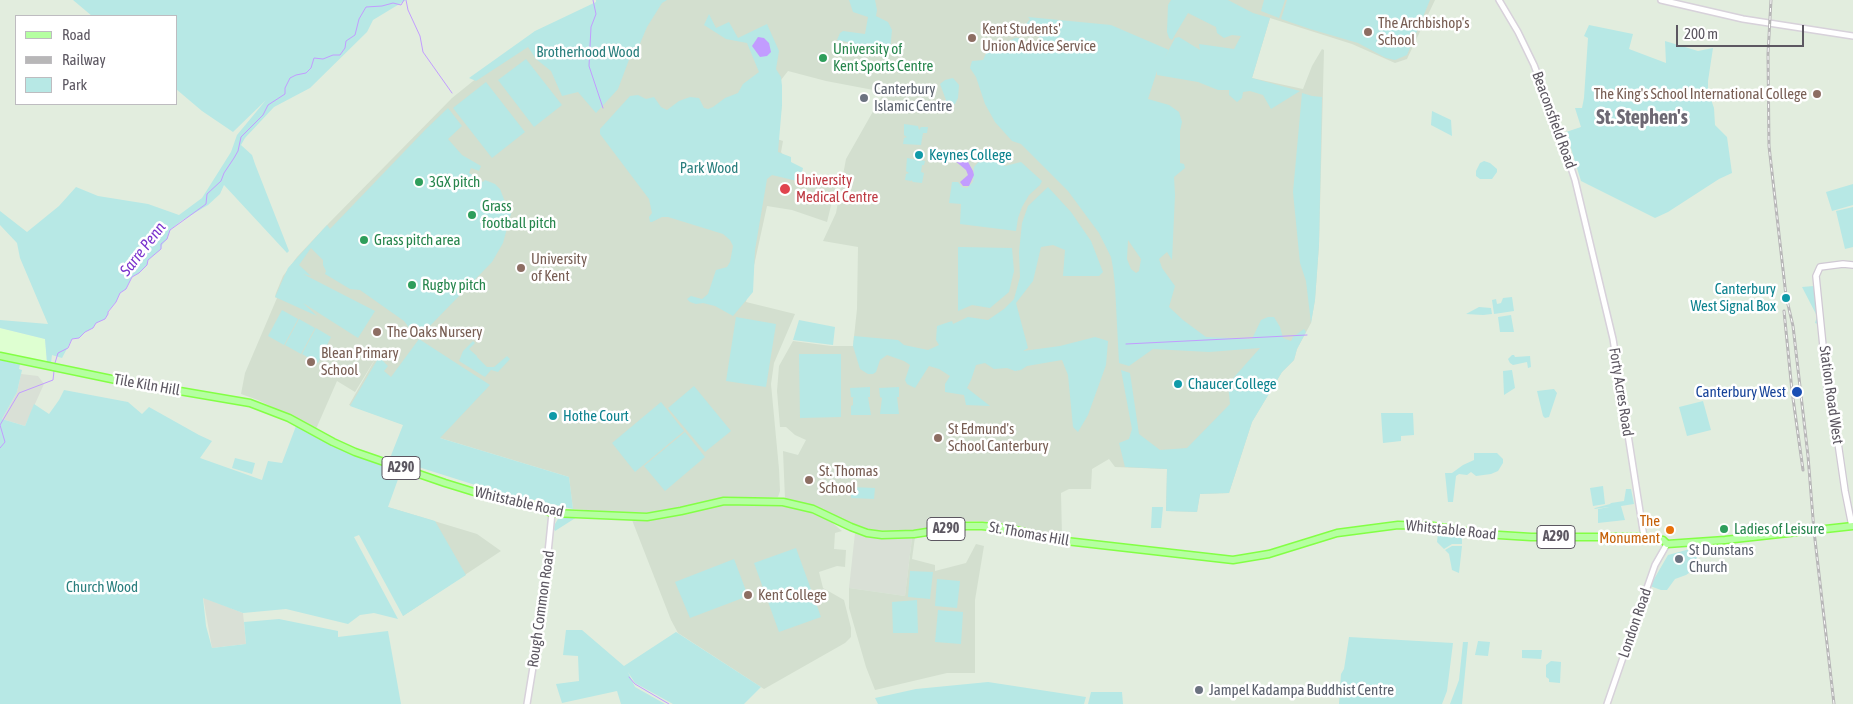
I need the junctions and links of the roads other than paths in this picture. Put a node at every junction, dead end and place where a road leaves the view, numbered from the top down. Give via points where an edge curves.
1 (1499, 0) edge
2 (1661, 0) edge
3 (1853, 36) edge
4 (1590, 248) joint
5 (1853, 265) edge
6 (0, 356) edge
7 (257, 406) joint
8 (552, 513) junction
9 (1853, 526) edge
10 (851, 527) joint
11 (1644, 537) junction
12 (1667, 544) junction
13 (1208, 557) joint
14 (527, 704) edge
15 (1607, 704) edge

1 - 4 street, Beaconsfield Road via 1530,55 1552,111 1575,180
2 - 3 street via 1743,20
4 - 11 street, Forty Acres Road via 1613,339
5 - 9 main road, Station Road West via 1820,267 1816,276 1828,396
6 - 7 main road, Tile Kiln Hill / A290
7 - 8 main road, Whitstable Road / A290 via 289,418 361,455 444,483
8 - 10 main road, Whitstable Road / A290 via 647,517 724,501 783,502 813,509
8 - 14 street, Rough Common Road via 542,612
9 - 12 main road, A290
10 - 13 main road, St. Thomas Hill / A290 via 886,536 974,525 992,526 1057,540
11 - 12 main road, Whitstable Road / A290
11 - 13 main road, Whitstable Road / A290 via 1524,537 1398,525 1337,533 1258,557 1233,560
12 - 15 street, London Road via 1655,565

